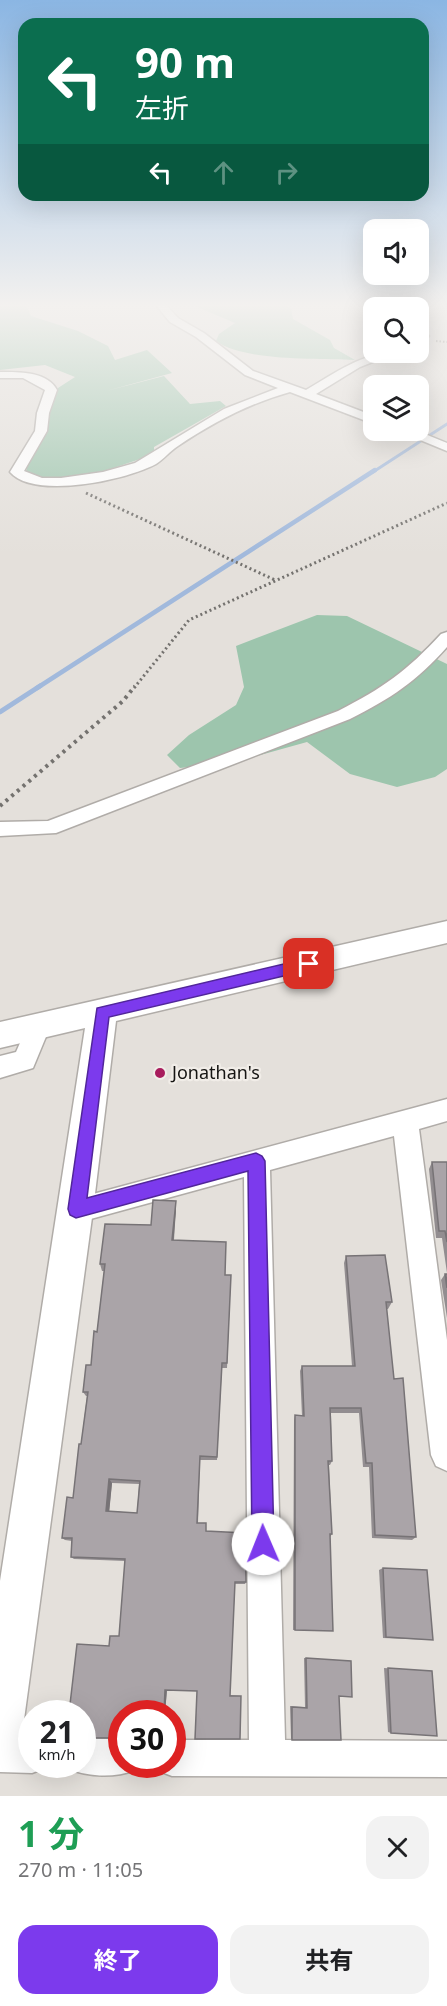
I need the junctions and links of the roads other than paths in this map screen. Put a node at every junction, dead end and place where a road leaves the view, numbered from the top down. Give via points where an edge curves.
1 (50, 388) edge
2 (286, 388) edge
3 (318, 388) edge
4 (289, 389) junction
5 (305, 396) junction
6 (363, 416) edge
7 (429, 440) edge
8 (447, 447) edge
9 (447, 637) edge
10 (0, 829) edge
11 (447, 932) edge
12 (102, 1012) junction
13 (38, 1027) junction
14 (0, 1035) edge
15 (0, 1067) edge
16 (447, 1110) edge
17 (405, 1121) junction
18 (256, 1161) junction
19 (76, 1209) junction
20 (446, 1440) edge
21 (0, 1727) edge
22 (0, 1754) edge
23 (18, 1755) edge
24 (186, 1758) edge
25 (267, 1759) junction
26 (447, 1759) edge

1 - 4 street via 41,431 17,472 27,479 60,482 87,479 150,461 212,420
2 - 4 street
3 - 5 street
4 - 5 street
5 - 6 street
7 - 8 street
9 - 10 street via 385,694 344,715 50,828
11 - 12 street
12 - 13 street
12 - 19 street
13 - 14 street
13 - 15 street via 26,1061
16 - 17 street
17 - 18 street
17 - 20 street
18 - 19 street
18 - 25 street
19 - 21 street
22 - 23 street
24 - 25 street
25 - 26 street

